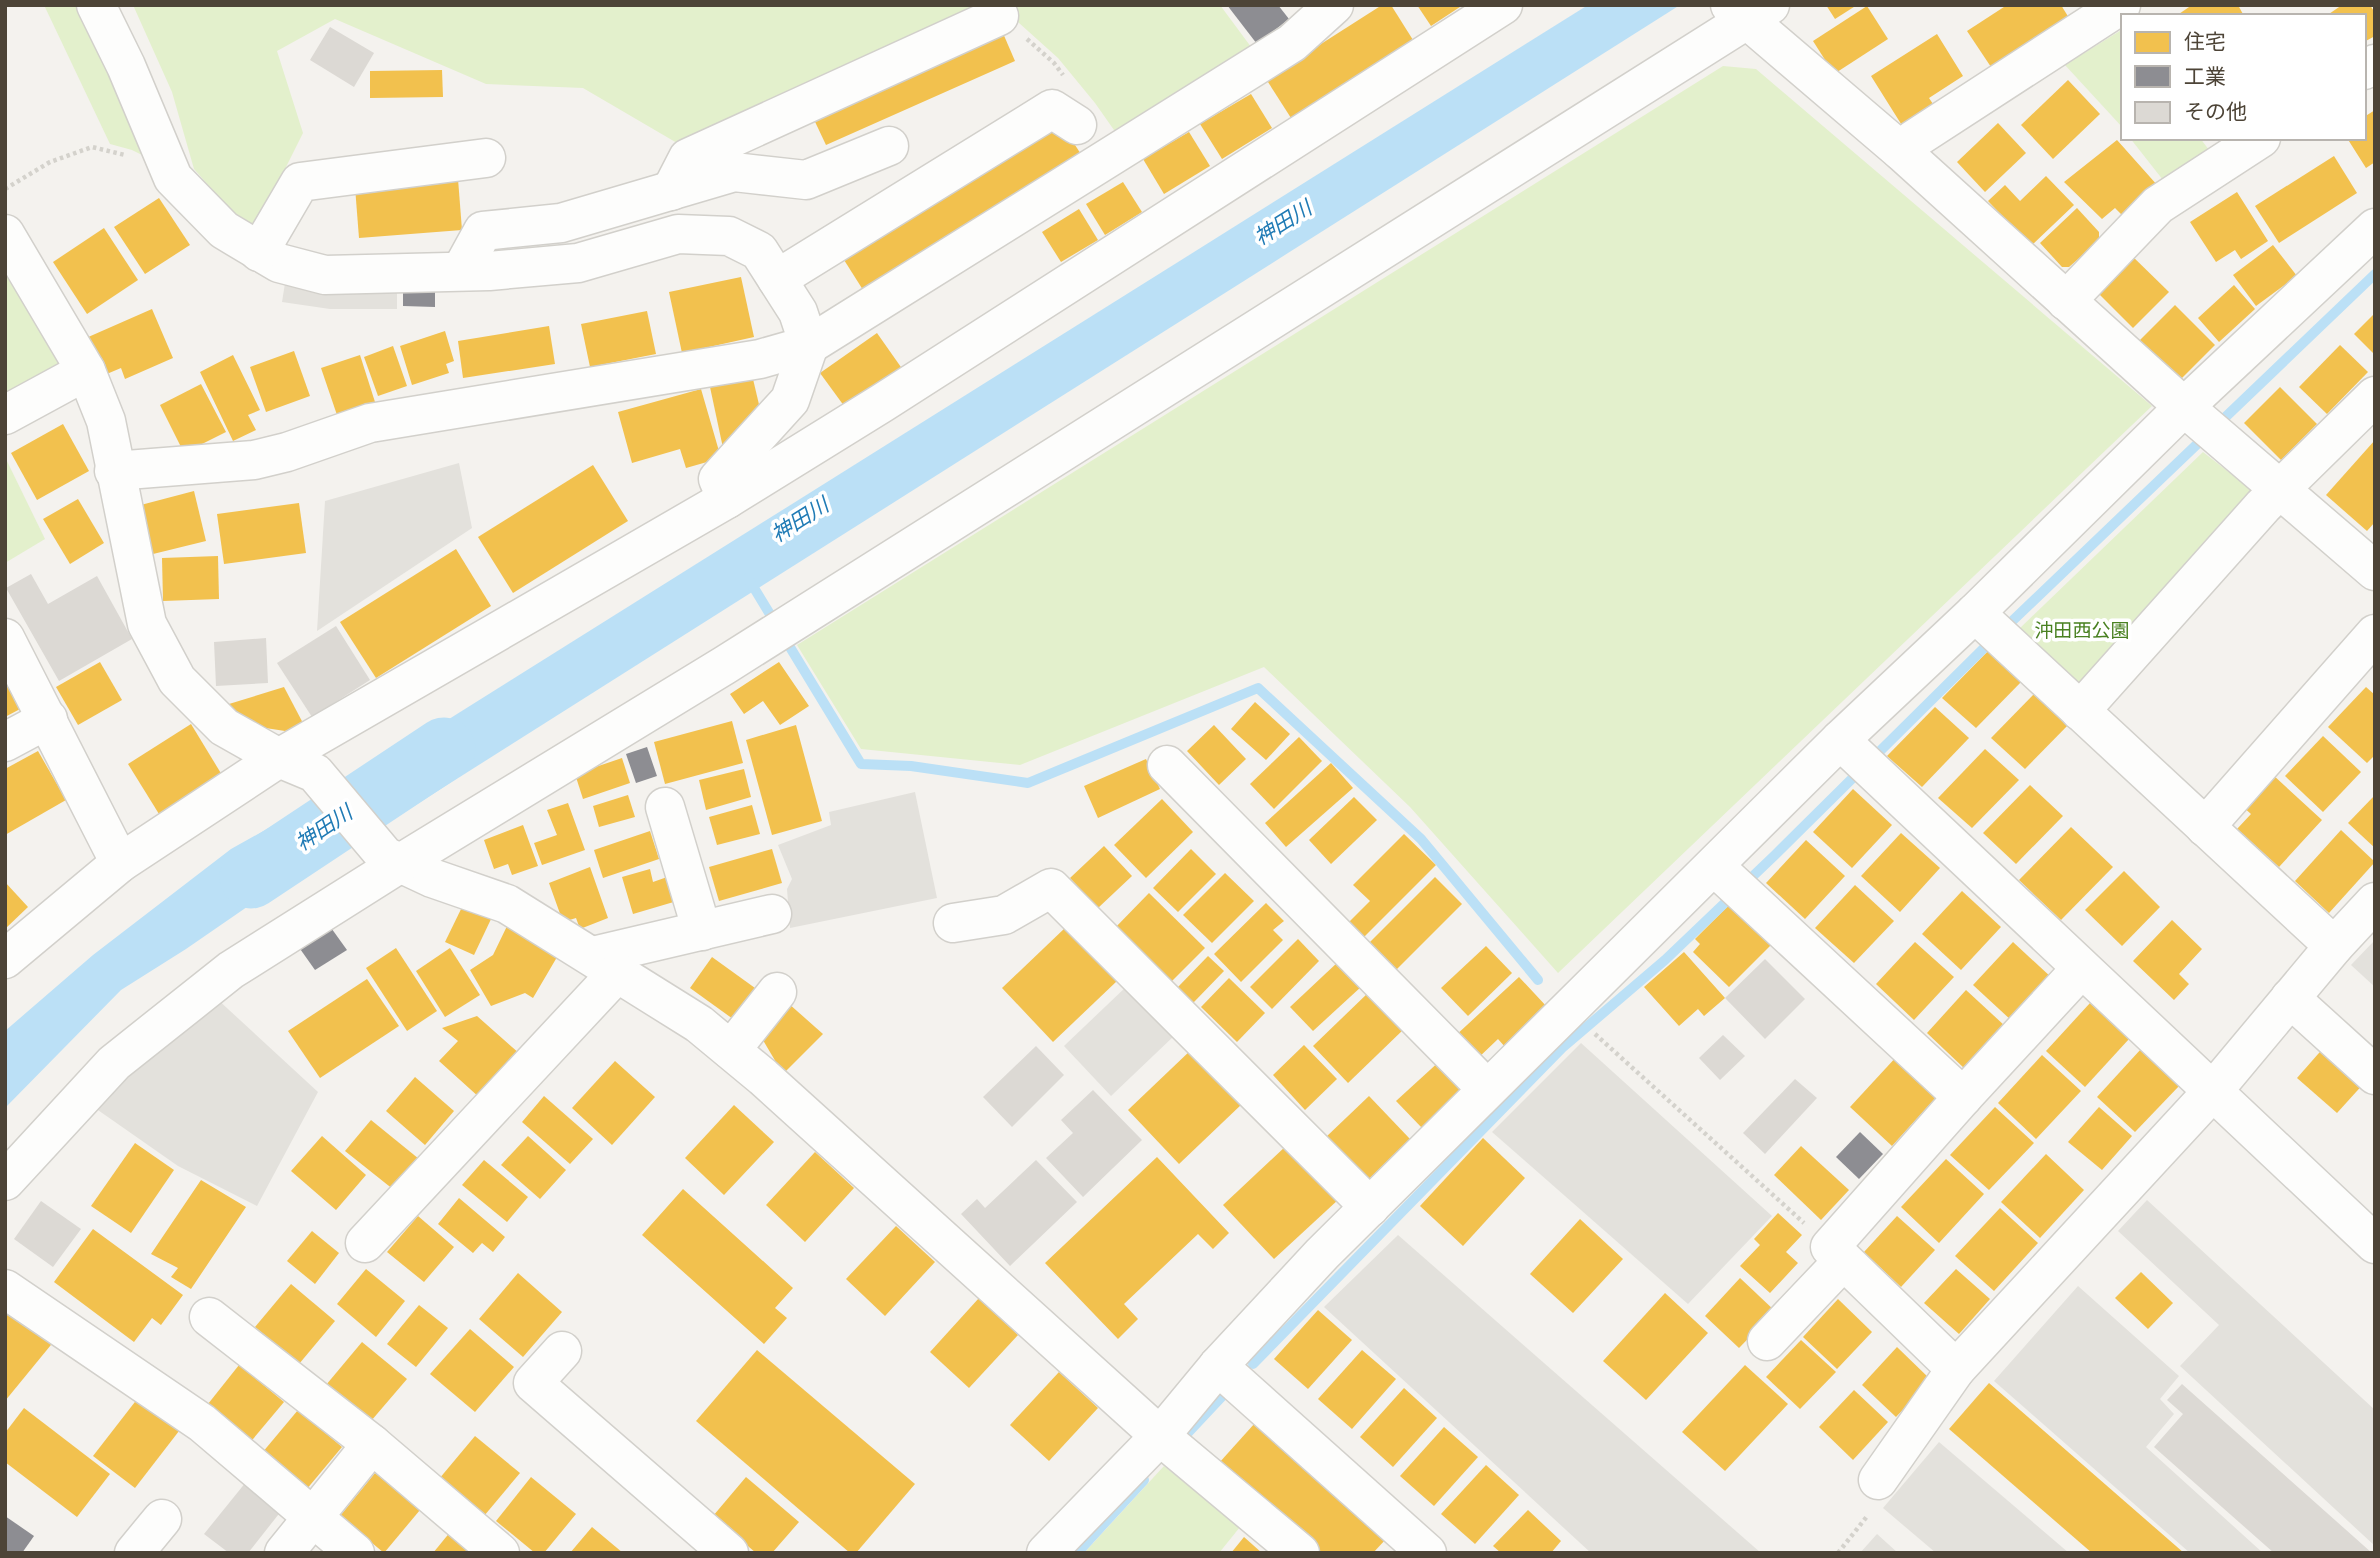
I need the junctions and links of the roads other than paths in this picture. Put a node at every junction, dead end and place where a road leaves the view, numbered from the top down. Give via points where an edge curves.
1 (1334, 5) edge
2 (1503, 5) edge
3 (2105, 10) edge
4 (1747, 11) edge
5 (111, 14) edge
6 (999, 16) dead end
7 (1077, 125) dead end
8 (2258, 140) edge
9 (888, 146) dead end
10 (1900, 151) junction
11 (486, 158) dead end
12 (671, 191) junction
13 (2375, 228) edge
14 (5, 234) edge
15 (259, 251) junction
16 (461, 271) junction
17 (777, 279) junction
18 (2066, 300) junction
19 (809, 345) junction
20 (86, 371) junction
21 (2375, 396) edge
22 (5, 415) edge
23 (2201, 422) junction
24 (114, 471) junction
25 (2279, 489) junction
26 (727, 499) junction
27 (2375, 572) edge
28 (1990, 627) junction
29 (2375, 634) edge
30 (5, 638) edge
31 (2080, 711) junction
32 (48, 719) junction
33 (5, 742) edge
34 (1857, 756) junction
35 (279, 758) junction
36 (1167, 765) dead end
37 (665, 807) dead end
38 (2205, 827) junction
39 (392, 860) junction
40 (120, 863) junction
41 (1731, 881) junction
42 (2375, 902) edge
43 (772, 914) dead end
44 (953, 923) dead end
45 (702, 931) junction
46 (2334, 946) junction
47 (5, 959) edge
48 (605, 964) junction
49 (2081, 968) junction
50 (777, 992) dead end
51 (2290, 998) junction
52 (731, 1050) junction
53 (2375, 1074) edge
54 (1488, 1089) junction
55 (2212, 1092) junction
56 (1963, 1097) junction
57 (5, 1181) edge
58 (1370, 1207) junction
59 (365, 1243) dead end
60 (2375, 1244) edge
61 (1837, 1254) junction
62 (5, 1289) edge
63 (209, 1317) dead end
64 (1767, 1341) dead end
65 (562, 1351) dead end
66 (1218, 1366) junction
67 (1956, 1369) junction
68 (1160, 1436) junction
69 (372, 1444) junction
70 (1878, 1480) road end
71 (312, 1516) junction
72 (162, 1518) dead end
73 (135, 1553) edge
74 (284, 1553) edge
75 (355, 1553) edge
76 (499, 1553) edge
77 (729, 1553) edge
78 (1046, 1553) edge
79 (1300, 1553) edge
80 (1427, 1553) edge

1 - 19 street via 1292,43
2 - 26 street
3 - 10 street
4 - 10 street
4 - 39 street via 725,665
5 - 15 street via 126,66 171,173 224,230
6 - 12 street via 688,158
7 - 17 street via 1052,110
8 - 18 street via 2158,205
9 - 12 street via 806,180 734,172
10 - 18 street
11 - 15 street via 300,182
12 - 16 street via 561,223 483,231
13 - 23 street
14 - 20 street
15 - 16 street via 279,263 325,275
16 - 17 street via 579,263 678,234 729,236 759,251
17 - 19 street via 798,312
18 - 23 street
19 - 24 street via 760,359 370,423 254,460
19 - 26 street via 790,400 718,479
20 - 22 street
20 - 24 street via 106,421
21 - 25 street
23 - 25 street
23 - 28 street
24 - 35 street via 147,624 177,680 224,727
25 - 27 street
25 - 31 street
26 - 35 street
28 - 31 street
28 - 34 street
29 - 38 street
30 - 32 street
31 - 38 street
32 - 33 street
32 - 40 street
34 - 41 street
34 - 49 street
35 - 39 street via 315,773
35 - 40 street
36 - 54 street
37 - 45 street
38 - 46 street
39 - 48 street via 507,904
39 - 57 street via 231,970 114,1063
40 - 47 street
41 - 54 street
41 - 56 street
42 - 46 street
43 - 45 street
44 - 58 street via 1004,915 1051,888
45 - 48 street
46 - 51 street
48 - 52 street
48 - 59 street
49 - 55 street
49 - 56 street
50 - 52 street
51 - 53 street
51 - 55 street
52 - 68 street
54 - 58 street
55 - 60 street
55 - 67 street
56 - 61 street
58 - 66 street
61 - 64 street
61 - 67 street
62 - 71 street via 202,1423
63 - 69 street
65 - 77 street via 533,1383
66 - 68 street
66 - 80 street
67 - 70 street
68 - 78 street
68 - 79 street
69 - 71 street
69 - 76 street
71 - 74 street
71 - 75 street
72 - 73 street

